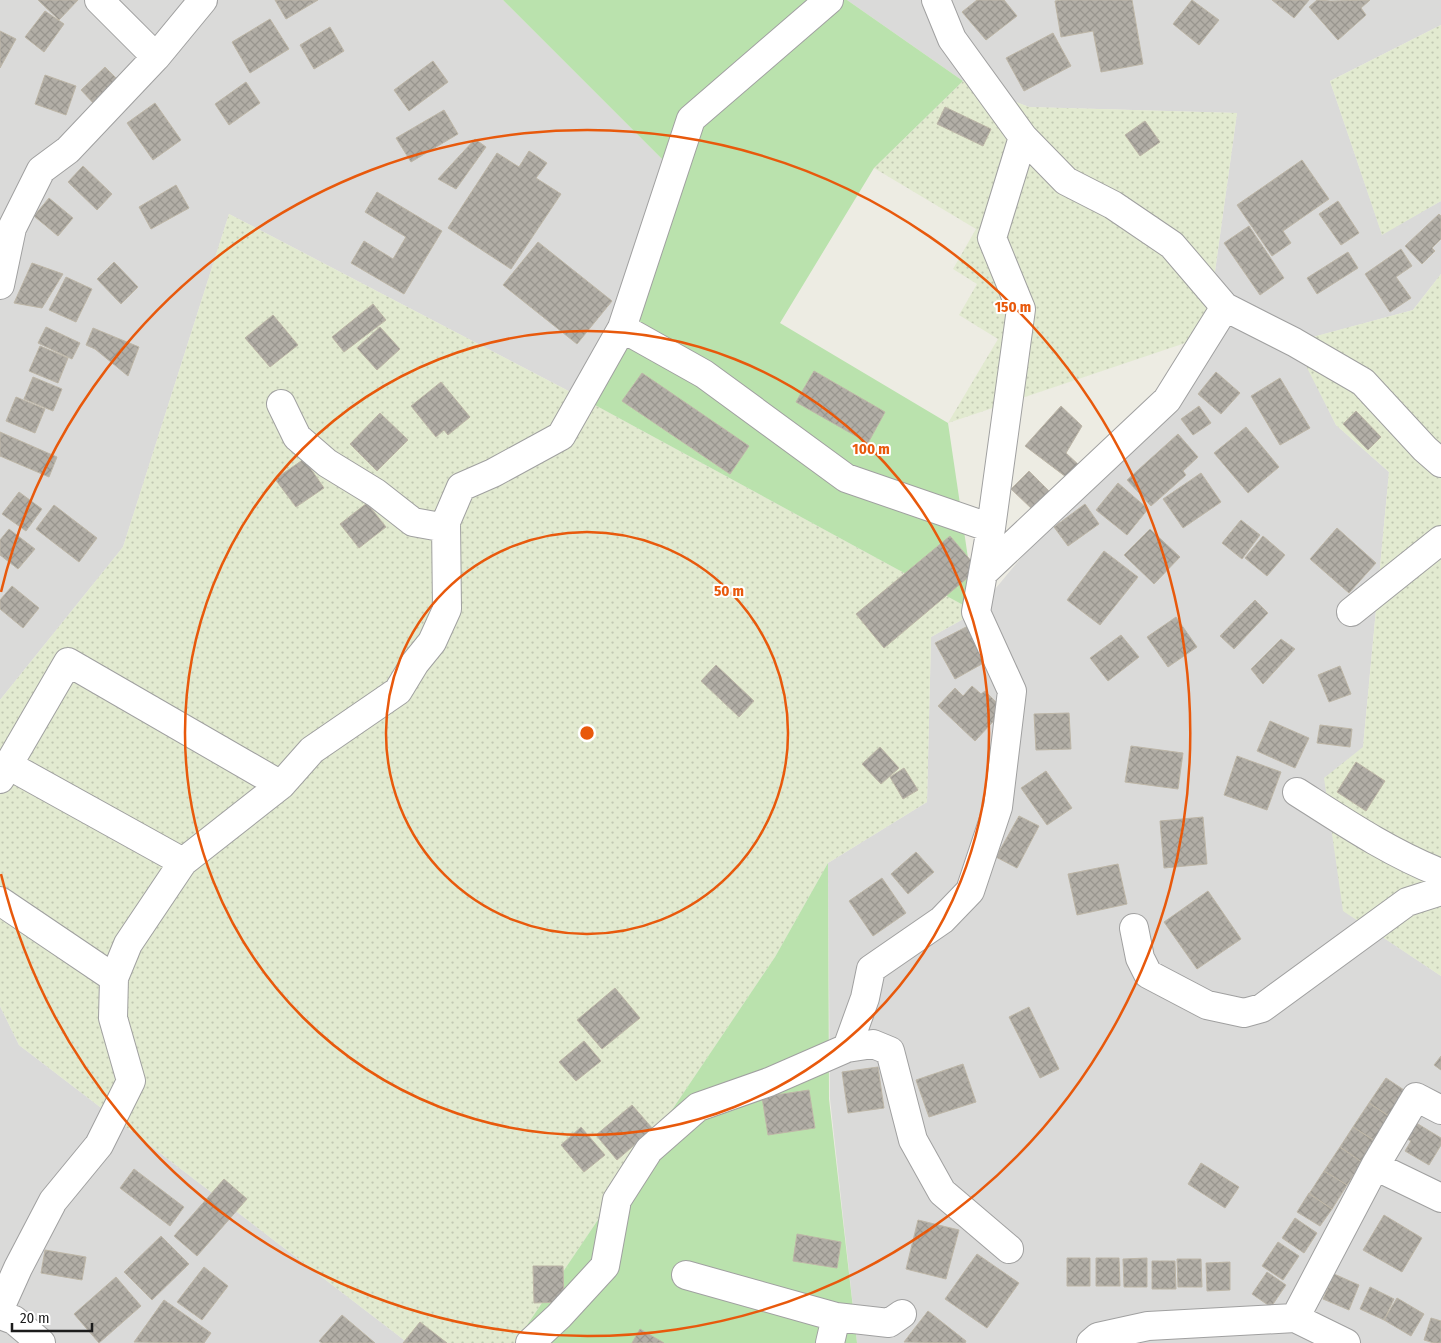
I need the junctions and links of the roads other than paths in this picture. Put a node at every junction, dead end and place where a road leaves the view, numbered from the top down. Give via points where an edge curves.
1 (99, 0) edge
2 (203, 0) edge
3 (829, 0) edge
4 (936, 0) edge
5 (156, 56) junction
6 (1023, 137) junction
7 (0, 285) edge
8 (1225, 307) junction
9 (622, 328) junction
10 (281, 404) dead end
11 (1441, 464) edge
12 (446, 528) junction
13 (991, 528) junction
14 (1441, 540) edge
15 (983, 573) junction
16 (1351, 612) dead end
17 (4, 772) edge
18 (281, 785) junction
19 (1298, 792) dead end
20 (183, 862) junction
21 (1441, 873) edge
22 (1441, 891) edge
23 (0, 901) edge
24 (1134, 928) dead end
25 (114, 978) junction
26 (846, 1048) junction
27 (1441, 1110) edge
28 (1375, 1166) junction
29 (1441, 1198) edge
30 (1009, 1249) dead end
31 (686, 1275) dead end
32 (0, 1308) edge
33 (0, 1315) edge
34 (836, 1317) junction
35 (1295, 1318) junction
36 (892, 1326) edge
37 (41, 1343) edge
38 (530, 1343) edge
39 (830, 1343) edge
40 (1091, 1343) edge
41 (1346, 1343) edge

1 - 5 street
2 - 5 street
3 - 9 street via 692,119
4 - 6 street via 952,39
5 - 7 street via 68,150 42,170 12,228
6 - 8 street via 1066,181 1113,205 1172,245
6 - 13 street via 992,238 1021,309
8 - 11 street via 1362,382
8 - 15 street via 1167,400
9 - 12 street via 561,436 462,487
9 - 13 street via 704,374 846,478
10 - 12 street via 297,437 327,463 376,493 413,522
12 - 18 street via 447,609 432,642 398,691 312,750
13 - 15 street
14 - 16 street
15 - 26 street via 976,612 1012,691 998,807 970,891 942,920 871,969 865,998
17 - 18 street via 68,662
17 - 20 street
18 - 20 street
19 - 21 street via 1373,840
20 - 25 street via 128,944
22 - 24 street via 1407,902 1262,1008 1244,1012 1207,1004 1148,974 1140,958
23 - 25 street
25 - 32 street via 113,1018 131,1081 99,1145 53,1201
26 - 30 street via 873,1044 890,1051 913,1140 942,1192
26 - 38 street via 769,1082 698,1107 649,1150 616,1200 605,1266
27 - 28 street via 1416,1097
28 - 29 street
28 - 35 street
31 - 34 street
33 - 37 street via 14,1320
34 - 36 street
34 - 39 street
35 - 40 street via 1148,1326 1098,1337
35 - 41 street

